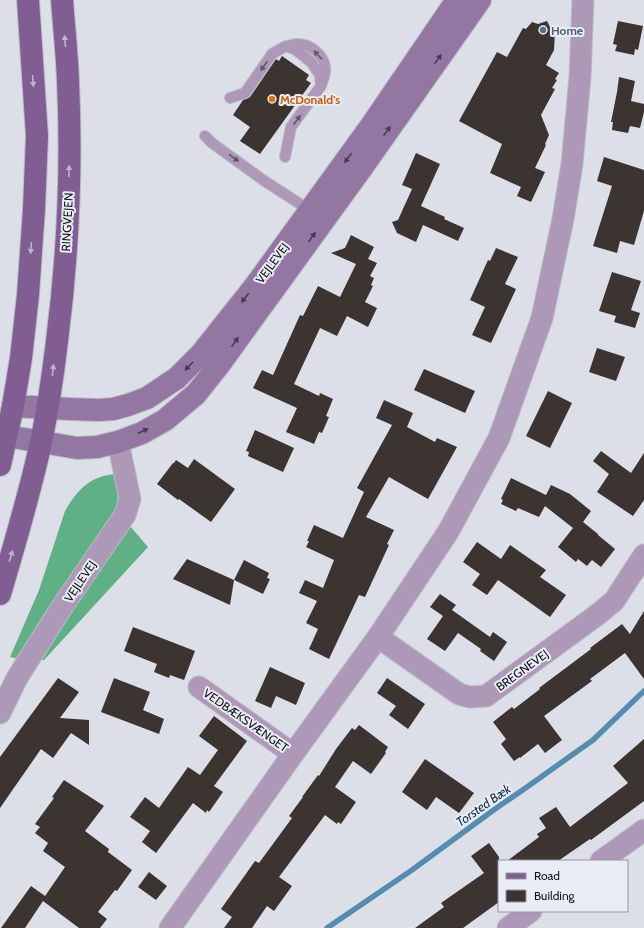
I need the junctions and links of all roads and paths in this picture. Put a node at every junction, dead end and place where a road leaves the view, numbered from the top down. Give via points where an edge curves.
1 (28, 0) edge
2 (62, 0) edge
3 (457, 0) edge
4 (480, 0) edge
5 (583, 0) edge
6 (230, 98) dead end
7 (205, 136) dead end
8 (285, 157) dead end
9 (317, 215) junction
10 (6, 406) edge
11 (48, 408) junction
12 (3, 435) edge
13 (41, 442) junction
14 (118, 442) junction
15 (0, 465) edge
16 (644, 555) edge
17 (0, 594) edge
18 (378, 637) junction
19 (199, 686) dead end
20 (0, 713) edge
21 (293, 754) junction
22 (644, 830) edge
23 (602, 860) edge
24 (170, 928) edge

1 -> 10 main road via 36,136 35,187 28,296 18,376
11 -> 2 main road, RINGVEJEN via 62,304 68,232 70,158
3 -> 9 street, VEJLEVEJ via 371,126
9 -> 4 street, VEJLEVEJ via 361,169
5 - 18 street via 580,77 572,164 542,318 499,438 448,532
8 -> 6 lane via 292,127 321,86 320,75 311,62 296,50 286,46 272,54 245,93
7 -> 9 lane via 263,180
9 -> 11 street, VEJLEVEJ via 255,286 201,354 177,378 147,398 113,409
14 -> 9 street, VEJLEVEJ via 165,420 196,394 219,365
10 - 11 street, VEJLEVEJ
10 - 12 main road
11 - 13 main road, RINGVEJEN
12 - 13 street, VEJLEVEJ
12 - 15 main road
13 - 14 street, VEJLEVEJ via 77,448
17 -> 13 main road
14 - 20 street, VEJLEVEJ via 130,498 125,515 17,678
16 - 18 street, BREGNEVEJ via 614,601 486,696 470,697 459,694
18 - 21 street
19 - 21 street, VEDBÆKSVÆNGET
21 - 24 street
22 - 23 street

